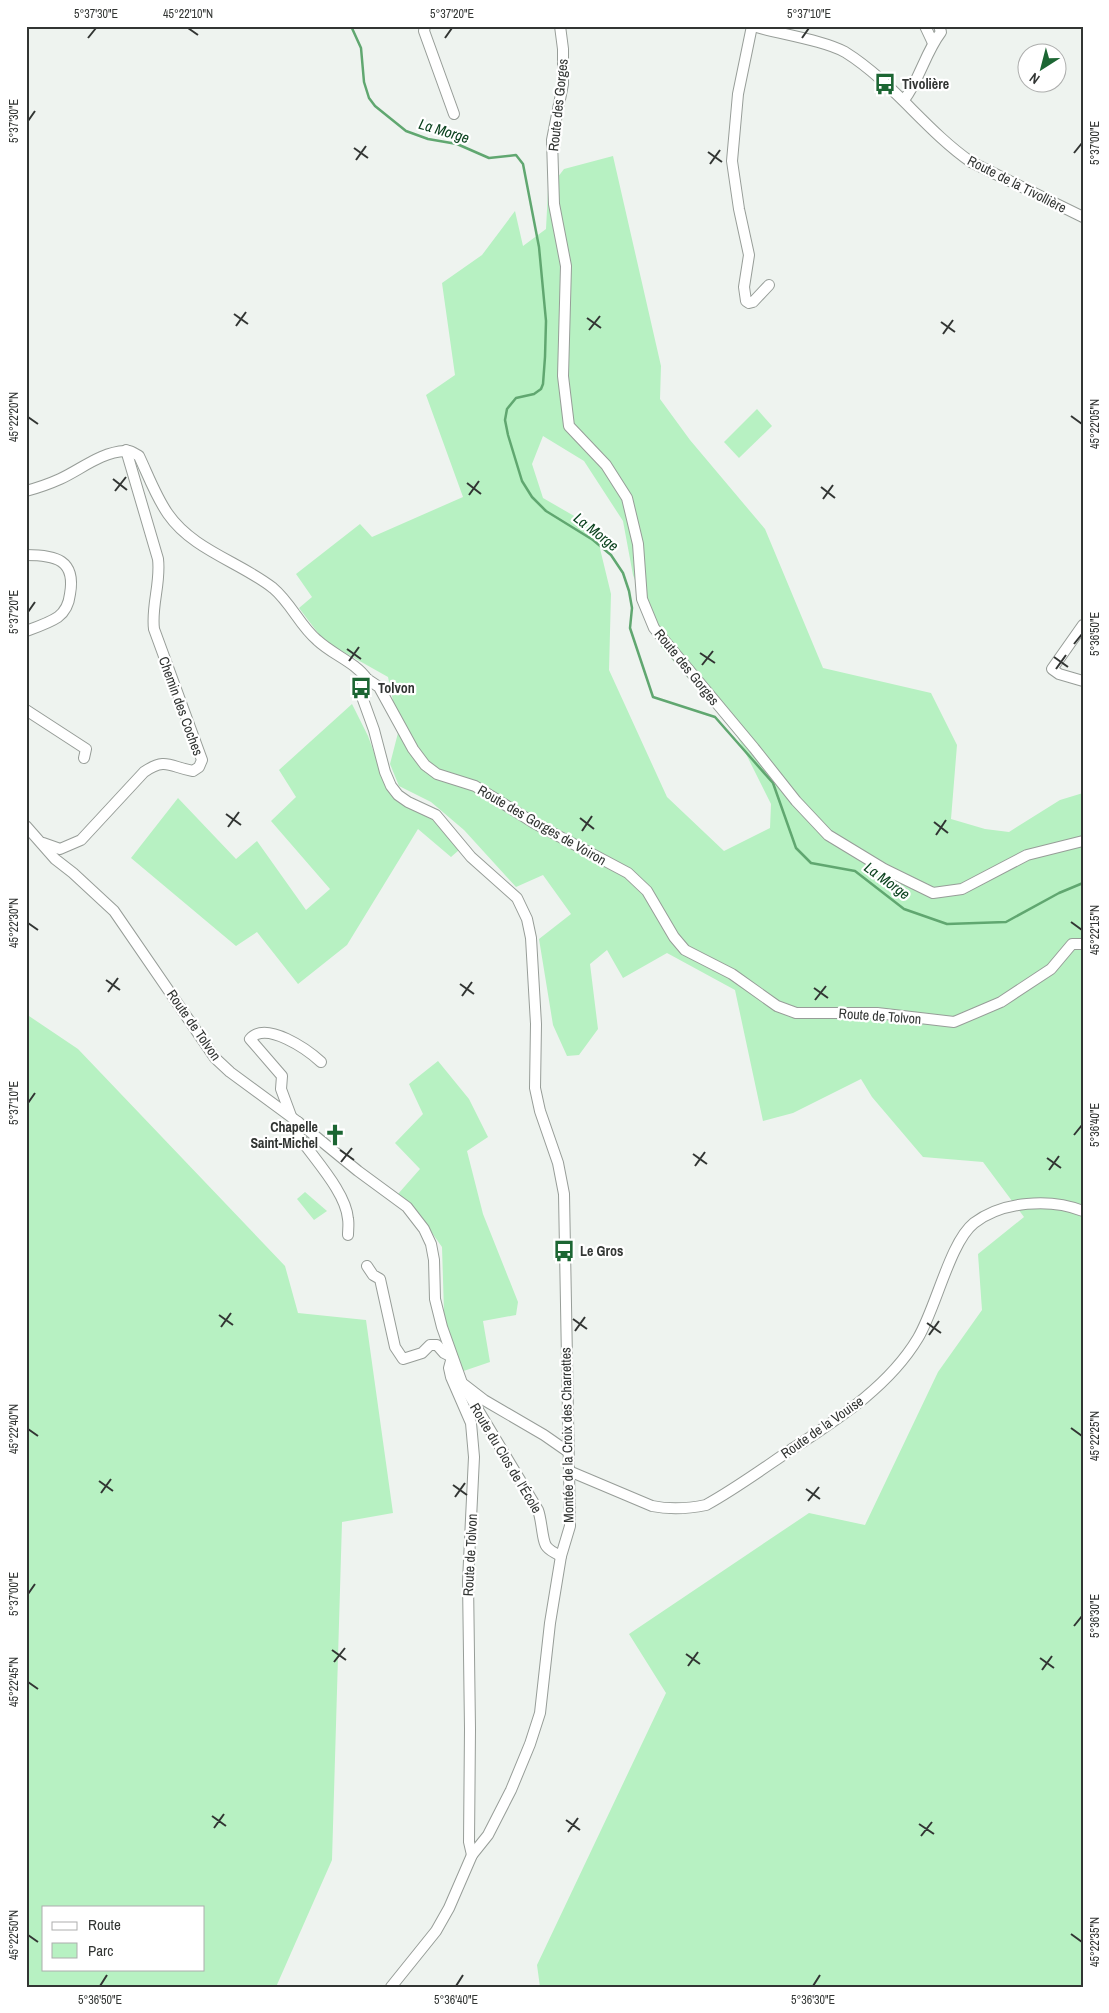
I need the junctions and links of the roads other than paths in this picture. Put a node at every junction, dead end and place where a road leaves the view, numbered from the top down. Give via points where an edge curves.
1 (425, 26) edge
2 (560, 26) edge
3 (753, 26) edge
4 (925, 26) edge
5 (940, 26) edge
6 (933, 43) junction
7 (904, 100) junction
8 (454, 114) dead end
9 (1083, 217) edge
10 (769, 285) dead end
11 (126, 450) junction
12 (26, 491) edge
13 (26, 555) edge
14 (1083, 625) edge
15 (26, 632) edge
16 (367, 679) junction
17 (1083, 681) edge
18 (26, 710) edge
19 (84, 758) dead end
20 (26, 826) edge
21 (38, 839) junction
22 (1083, 841) edge
23 (674, 937) joint
24 (1083, 944) edge
25 (321, 1062) dead end
26 (294, 1120) junction
27 (1083, 1211) edge
28 (348, 1235) dead end
29 (367, 1266) dead end
30 (452, 1357) junction
31 (462, 1383) junction
32 (567, 1451) junction
33 (569, 1471) junction
34 (561, 1556) junction
35 (472, 1855) junction
36 (391, 1987) edge

1 - 8 street via 424,31
2 - 22 street, Route des Gorges via 562,84 552,140 554,204 566,266 563,376 569,426 606,465 627,498 638,544 642,599 654,628 796,801 828,835 884,869 933,893 962,889 1027,855
3 - 7 street, Route de la Tivollière via 844,52
3 - 10 street via 738,94 732,161 749,256 744,287 746,301 754,302
4 - 6 street
5 - 6 street via 942,32
6 - 7 street
7 - 9 street, Route de la Tivollière via 971,162
11 - 12 street
11 - 16 street, Route des Gorges de Voiron via 139,456 169,515 186,533 273,588 313,638 359,668
11 - 21 street, Chemin des Coches via 158,559 154,629 202,760 193,771 170,764 156,764 144,772 81,840 60,849
13 - 15 street via 54,557 66,564 73,580 69,604 58,616
14 - 17 street via 1052,669
16 - 23 street, Route des Gorges de Voiron via 379,687 425,765 438,774 475,786 534,823 628,872 647,891
16 - 32 street, Montée de la Croix des Charrettes via 360,688 360,694 391,786 408,802 436,815 471,857 517,898 527,919 536,1024 535,1088 564,1194
18 - 19 street via 86,749
20 - 21 street, Route de Tolvon
21 - 26 street, Route de Tolvon via 114,912 215,1058
23 - 24 street, Route de Tolvon via 685,950 732,974 778,1006 796,1013 878,1013 954,1022 1001,1002 1050,969 1072,944
25 - 26 street via 307,1049 287,1039 260,1032 250,1039 282,1076 281,1089
26 - 28 street via 296,1132 343,1204 348,1218
26 - 30 street, Route de Tolvon via 407,1207 424,1229 434,1260 435,1299
27 - 33 street, Route de la Vouise via 1062,1205 1027,1204 999,1210 973,1224 956,1249 926,1323 900,1364 838,1420 706,1505 686,1509 652,1506
29 - 30 street via 380,1279 395,1347 403,1359 422,1352 430,1345 437,1345
30 - 31 street, Route du Clos de l'École
30 - 35 street, Route de Tolvon via 449,1368 470,1423 474,1457 468,1581 469,1842
31 - 32 street
31 - 34 street, Route du Clos de l'École via 538,1510 547,1548
32 - 33 street, Montée de la Croix des Charrettes
33 - 34 street, Montée de la Croix des Charrettes via 570,1526
34 - 35 street, Montée de la Croix des Charrettes via 540,1713 511,1790 488,1834
35 - 36 street via 436,1931

